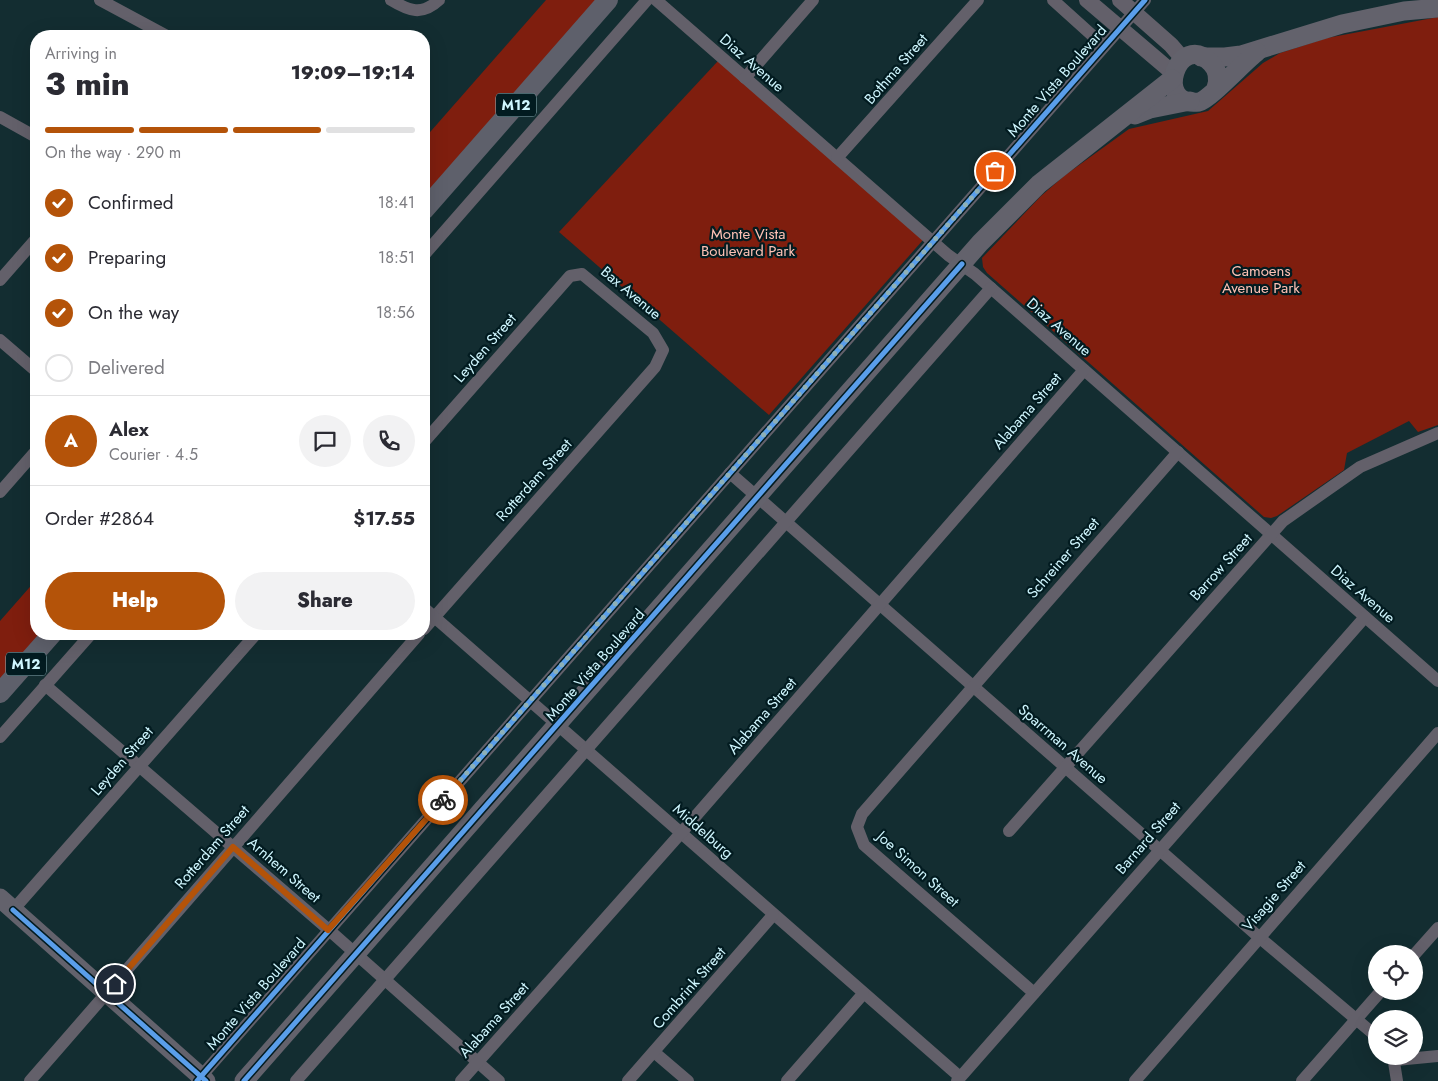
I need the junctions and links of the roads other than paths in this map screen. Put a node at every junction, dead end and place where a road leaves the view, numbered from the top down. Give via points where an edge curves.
1 (100, 0) edge
2 (391, 0) edge
3 (439, 0) edge
4 (608, 0) edge
5 (647, 0) edge
6 (656, 0) edge
7 (814, 0) edge
8 (978, 0) edge
9 (1053, 0) edge
10 (1088, 0) edge
11 (1120, 0) edge
12 (1145, 0) edge
13 (1438, 8) edge
14 (1134, 13) junction
15 (1120, 28) junction
16 (156, 30) edge
17 (1104, 46) junction
18 (1259, 50) junction
19 (1182, 67) junction
20 (745, 78) junction
21 (1216, 88) junction
22 (1190, 101) junction
23 (0, 117) edge
24 (1116, 125) junction
25 (30, 134) edge
26 (837, 158) junction
27 (430, 203) edge
28 (933, 241) junction
29 (30, 245) edge
30 (430, 248) edge
31 (962, 264) junction
32 (570, 276) joint
33 (0, 280) edge
34 (990, 288) junction
35 (0, 340) edge
36 (663, 350) joint
37 (30, 366) edge
38 (1084, 370) junction
39 (1438, 433) edge
40 (430, 435) edge
41 (1178, 452) junction
42 (30, 458) edge
43 (730, 473) junction
44 (0, 492) edge
45 (758, 496) junction
46 (787, 521) junction
47 (1271, 535) junction
48 (880, 604) junction
49 (430, 613) edge
50 (434, 617) junction
51 (1365, 617) junction
52 (430, 622) edge
53 (47, 640) edge
54 (85, 640) edge
55 (251, 640) edge
56 (414, 640) edge
57 (1438, 681) edge
58 (45, 685) junction
59 (972, 686) junction
60 (0, 694) edge
61 (530, 701) junction
62 (558, 726) junction
63 (1438, 732) edge
64 (0, 737) edge
65 (586, 750) junction
66 (139, 766) junction
67 (1064, 768) junction
68 (1009, 831) dead end
69 (681, 833) junction
70 (233, 847) junction
71 (1159, 850) junction
72 (6, 904) edge
73 (773, 915) junction
74 (1438, 928) edge
75 (328, 930) junction
76 (1260, 938) junction
77 (1423, 945) edge
78 (356, 955) junction
79 (384, 980) junction
80 (1034, 993) junction
81 (107, 994) junction
82 (863, 994) junction
83 (1374, 1000) edge
84 (1357, 1018) junction
85 (1368, 1028) edge
86 (654, 1052) junction
87 (1438, 1056) edge
88 (1423, 1057) edge
89 (477, 1063) junction
90 (1396, 1065) edge
91 (959, 1079) edge
92 (201, 1080) edge
93 (30, 1081) edge
94 (244, 1081) edge
95 (296, 1081) edge
96 (461, 1081) edge
97 (499, 1081) edge
98 (628, 1081) edge
99 (688, 1081) edge
100 (786, 1081) edge
101 (1135, 1081) edge
102 (1302, 1081) edge
103 (1397, 1081) edge

1 - 16 street
2 - 3 street via 420,12
4 - 27 main road, M12
5 - 30 street
6 - 20 street, Diaz Avenue
7 - 20 street
8 - 26 street, Bothma Street
9 - 17 street
10 - 15 street
11 - 14 street
12 - 14 street, Monte Vista Boulevard
13 - 18 main road via 1404,11 1342,24
14 - 15 street, Monte Vista Boulevard
14 - 19 street via 1172,45
15 - 17 street, Monte Vista Boulevard
15 - 19 street
17 - 28 street, Monte Vista Boulevard
18 - 19 main road
18 - 21 main road
19 - 21 main road via 1210,61 1216,69
19 - 22 main road via 1177,93
19 - 24 main road, Monte Vista Boulevard
20 - 26 street, Diaz Avenue
21 - 22 main road, Monte Vista Boulevard via 1205,100
22 - 24 main road, Monte Vista Boulevard via 1150,109
23 - 25 street
24 - 31 main road, Monte Vista Boulevard via 1039,184
26 - 28 street, Diaz Avenue
28 - 31 street, Diaz Avenue
28 - 43 street, Monte Vista Boulevard
29 - 33 street
31 - 34 street, Diaz Avenue
31 - 45 main road, Monte Vista Boulevard
32 - 36 street, Bax Avenue via 582,274 653,333
32 - 40 street, Leyden Street
34 - 38 street, Diaz Avenue
34 - 46 street
35 - 37 street
36 - 50 street, Rotterdam Street via 655,367
38 - 41 street, Diaz Avenue
38 - 48 street, Alabama Street
39 - 47 street, Barrow Street via 1360,467 1283,521
41 - 47 street, Diaz Avenue
41 - 59 street, Schreiner Street
42 - 44 street
43 - 45 street, Sparrman Avenue
43 - 61 street, Monte Vista Boulevard
45 - 46 street, Sparrman Avenue
45 - 62 main road, Monte Vista Boulevard
46 - 48 street, Sparrman Avenue
46 - 65 street
47 - 51 street, Diaz Avenue
47 - 67 street, Barrow Street
48 - 59 street, Sparrman Avenue
48 - 69 street, Alabama Street
49 - 50 street, Middelburg
50 - 52 street, Rotterdam Street
50 - 61 street, Middelburg
51 - 57 street, Diaz Avenue
51 - 71 street, Barnard Street
53 - 60 main road, M12
54 - 58 street
55 - 66 street, Leyden Street
56 - 70 street, Rotterdam Street
58 - 64 street
58 - 66 street, Arnhem Street
59 - 67 street, Sparrman Avenue
59 - 80 street, Joe Simon Street via 862,814 857,827 864,845
61 - 62 street, Middelburg
61 - 75 street, Monte Vista Boulevard
62 - 65 street, Middelburg
62 - 78 main road, Monte Vista Boulevard
63 - 76 street, Visagie Street
65 - 69 street, Middelburg
65 - 79 street
66 - 70 street, Arnhem Street
66 - 72 street, Leyden Street
67 - 68 street, Barrow Street
67 - 71 street, Sparrman Avenue
69 - 73 street, Middelburg
69 - 89 street, Alabama Street
70 - 75 street, Arnhem Street
70 - 81 street, Rotterdam Street
71 - 76 street, Sparrman Avenue
71 - 80 street, Barnard Street
72 - 81 main road
73 - 82 street, Middelburg
73 - 86 street, Combrink Street
74 - 77 street
75 - 78 street, Arnhem Street
75 - 92 street, Monte Vista Boulevard
76 - 84 street, Sparrman Avenue
76 - 101 street, Visagie Street
78 - 79 street, Arnhem Street
78 - 94 main road, Monte Vista Boulevard
79 - 89 street, Arnhem Street
79 - 95 street
80 - 91 street, Barnard Street
81 - 92 main road
81 - 93 street, Rotterdam Street
82 - 91 street, Middelburg
82 - 100 street
83 - 84 street
84 - 85 street, Sparrman Avenue
84 - 102 street
86 - 98 street, Combrink Street
86 - 99 street
87 - 88 street
89 - 96 street, Alabama Street
89 - 97 street, Arnhem Street
90 - 103 street

